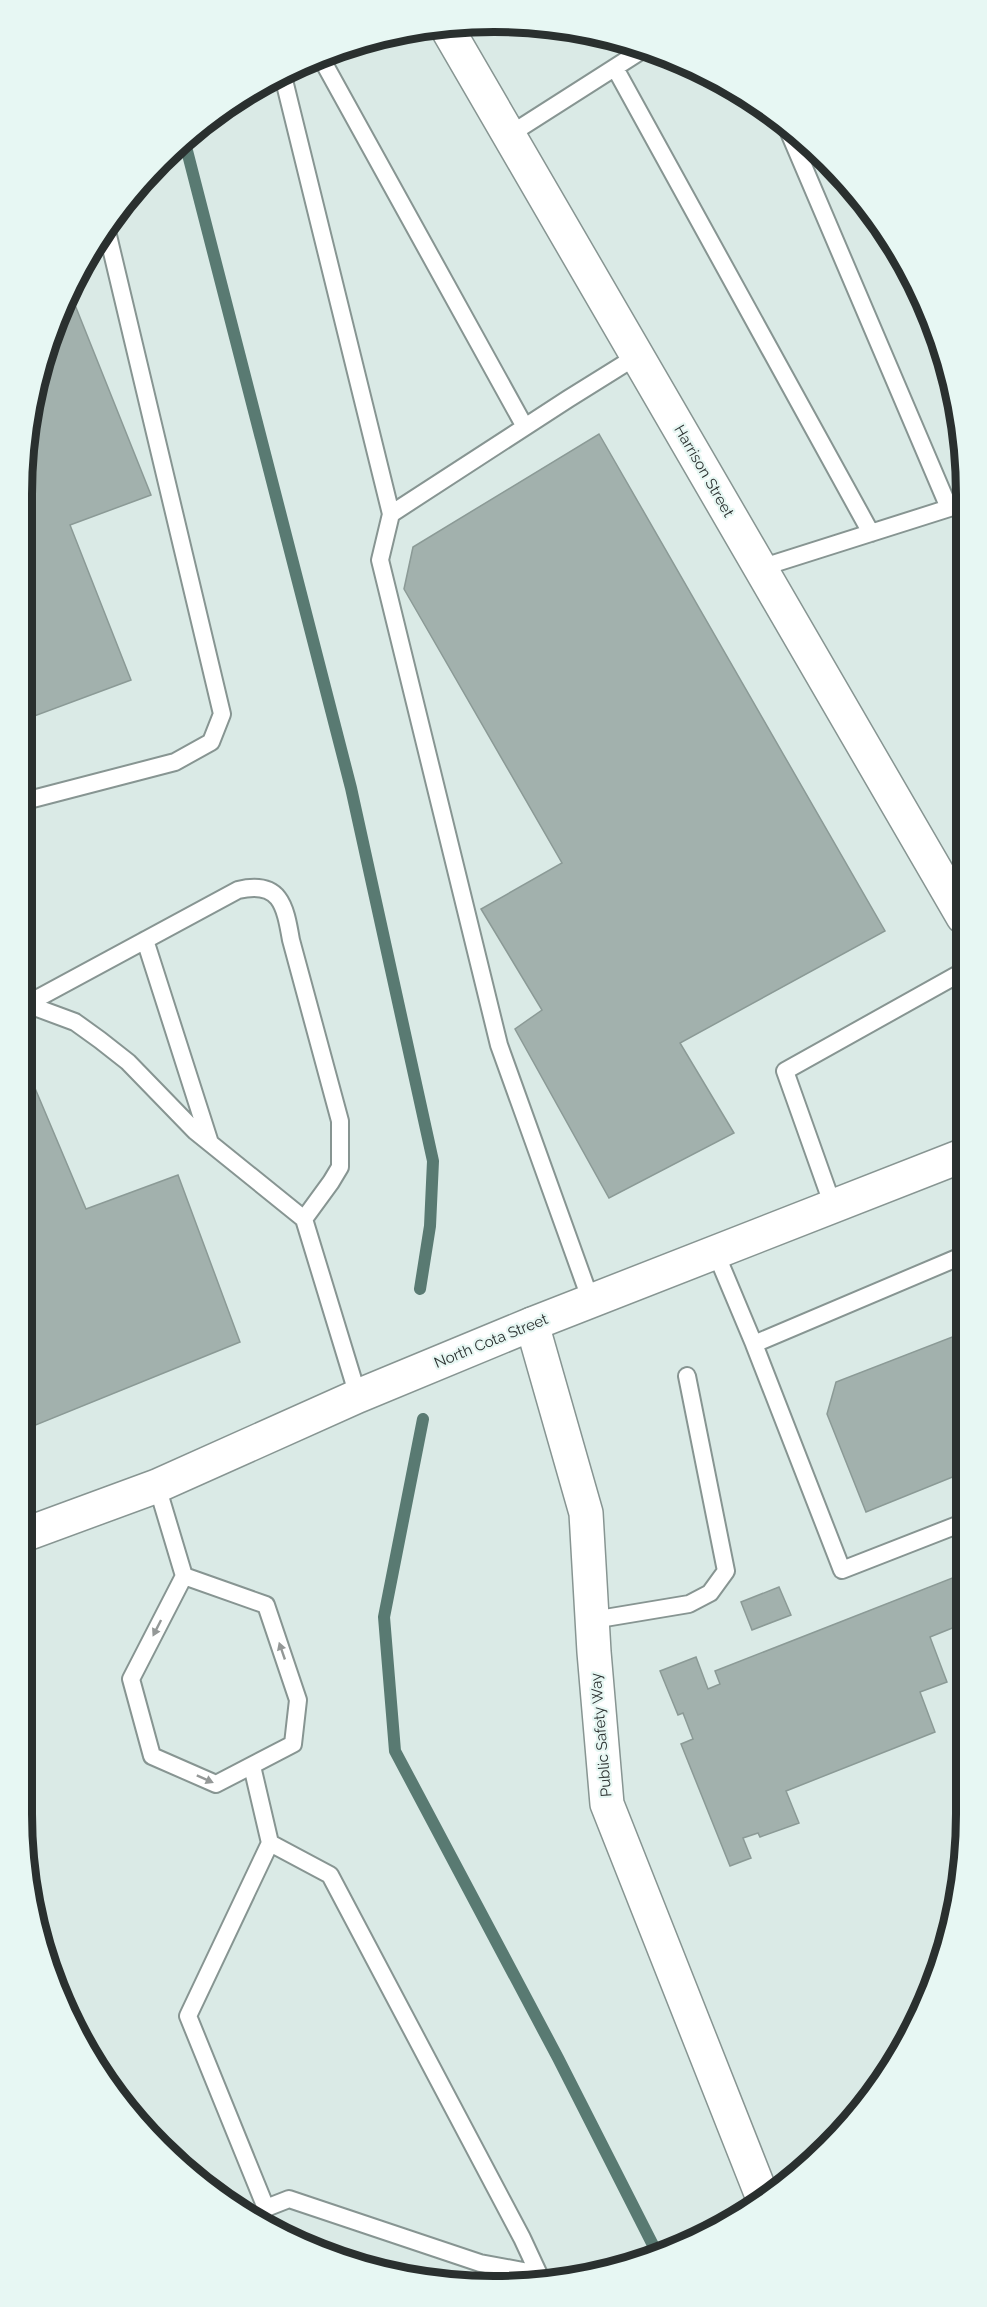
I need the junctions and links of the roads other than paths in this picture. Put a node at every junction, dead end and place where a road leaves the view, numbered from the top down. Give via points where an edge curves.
1 (450, 33) edge
2 (636, 54) edge
3 (324, 64) edge
4 (615, 68) junction
5 (284, 82) edge
6 (509, 135) junction
7 (794, 142) edge
8 (109, 238) edge
9 (637, 356) junction
10 (525, 427) junction
11 (956, 506) edge
12 (391, 514) junction
13 (871, 533) junction
14 (760, 568) junction
15 (32, 799) edge
16 (956, 905) edge
17 (145, 940) junction
18 (956, 975) edge
19 (32, 999) edge
20 (32, 1006) edge
21 (210, 1143) junction
22 (956, 1158) edge
23 (833, 1206) junction
24 (304, 1219) junction
25 (715, 1251) junction
26 (956, 1258) edge
27 (591, 1301) junction
28 (532, 1324) junction
29 (754, 1344) junction
30 (687, 1376) dead end
31 (358, 1396) junction
32 (157, 1486) junction
33 (956, 1526) edge
34 (32, 1532) edge
35 (184, 1576) junction
36 (592, 1620) junction
37 (252, 1766) junction
38 (270, 1843) junction
39 (760, 2191) edge
40 (262, 2214) edge
41 (264, 2215) edge
42 (538, 2274) edge
43 (527, 2275) edge

1 - 6 street, Harrison Street
2 - 4 lane
3 - 10 lane
4 - 6 lane
4 - 13 lane
5 - 12 lane
6 - 9 street, Harrison Street
7 - 11 lane
8 - 15 lane via 222,714 211,742 175,762
9 - 10 lane
9 - 14 street, Harrison Street
10 - 12 lane
11 - 13 lane
12 - 27 lane via 380,560 499,1045
13 - 14 lane
14 - 16 street, Harrison Street
17 - 19 lane
17 - 21 lane
17 - 24 lane via 238,890 254,886 269,889 281,902 340,1121 339,1167
18 - 23 lane via 785,1071
20 - 21 lane via 75,1022 100,1040 128,1062
21 - 24 lane
22 - 23 street, North Cota Street
23 - 25 street, North Cota Street
24 - 31 lane
25 - 27 street, North Cota Street
25 - 29 lane
26 - 29 lane
27 - 28 street, North Cota Street
28 - 31 street, North Cota Street
28 - 36 street, Public Safety Way via 586,1513
29 - 33 lane via 842,1570
30 - 36 lane via 726,1570 710,1593 689,1604
31 - 32 street, North Cota Street
32 - 34 street, North Cota Street
32 - 35 lane
37 -> 35 lane via 293,1744 298,1700 266,1605
35 -> 37 lane via 131,1679 152,1756 216,1784
36 - 39 street, Public Safety Way via 607,1804
37 - 38 lane
38 - 40 lane via 188,2016
38 - 42 lane via 330,1875
41 - 43 lane via 289,2199 480,2263

